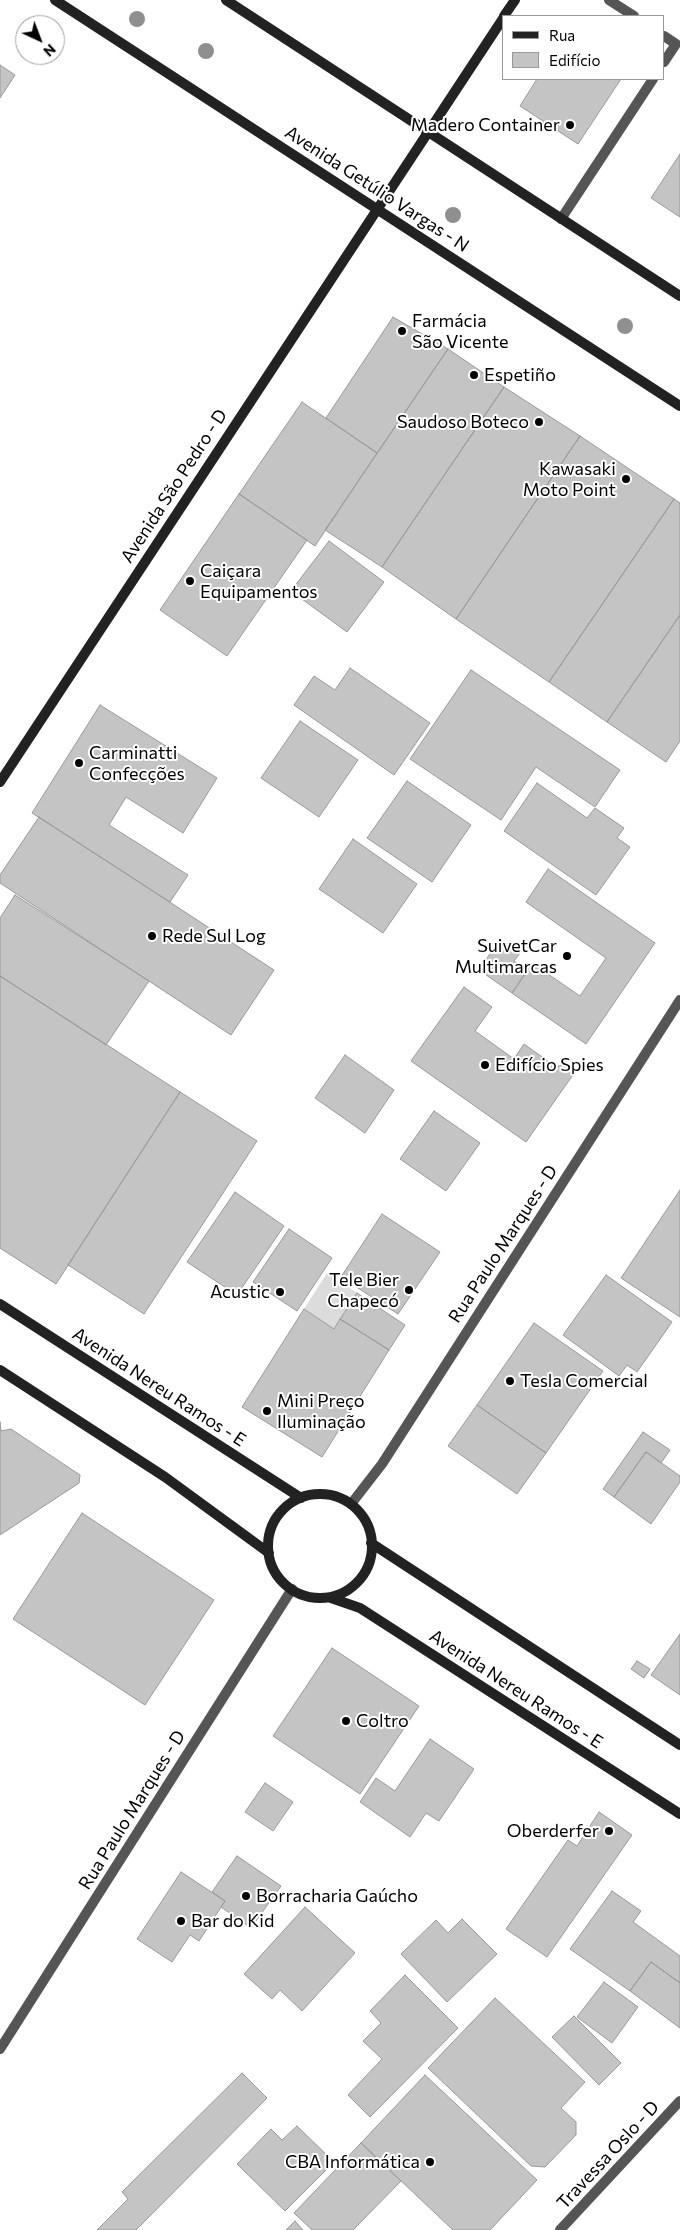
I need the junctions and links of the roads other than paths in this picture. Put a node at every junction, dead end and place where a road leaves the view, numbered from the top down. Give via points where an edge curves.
1 (55, 0) edge
2 (226, 0) edge
3 (515, 0) edge
4 (609, 0) edge
5 (505, 15) edge
6 (632, 15) edge
7 (502, 19) edge
8 (665, 37) edge
9 (665, 60) edge
10 (651, 80) edge
11 (428, 131) junction
12 (376, 208) junction
13 (561, 219) junction
14 (680, 296) edge
15 (680, 406) edge
16 (0, 782) edge
17 (680, 1000) edge
18 (0, 1304) edge
19 (0, 1370) edge
20 (301, 1498) junction
21 (351, 1504) junction
22 (371, 1542) junction
23 (268, 1553) junction
24 (292, 1589) junction
25 (331, 1598) junction
26 (680, 1744) edge
27 (680, 1814) edge
28 (0, 2049) edge
29 (680, 2101) edge
30 (560, 2230) edge

1 - 12 street, Avenida Getúlio Vargas - N
2 - 11 street
3 - 5 street, Avenida São Pedro - D
4 - 6 street
7 - 11 street, Avenida São Pedro - D
8 - 9 street via 676,44
10 - 13 street
11 - 12 street, Avenida São Pedro - D
11 - 13 street
12 - 15 street, Avenida Getúlio Vargas - N
12 - 16 street, Avenida São Pedro - D
13 - 14 street
17 - 21 street, Rua Paulo Marques - D via 382,1464
18 - 20 street, Avenida Nereu Ramos - E
19 - 23 street via 165,1477
20 - 21 street via 319,1494 336,1496
20 - 23 street via 276,1520
21 - 22 street via 363,1516 371,1532
22 - 25 street via 373,1548 369,1565 360,1580
22 - 26 street
23 - 24 street via 273,1570
24 - 25 street via 314,1599
24 - 28 street, Rua Paulo Marques - D
25 - 27 street, Avenida Nereu Ramos - E via 360,1608
29 - 30 street, Travessa Oslo - D

